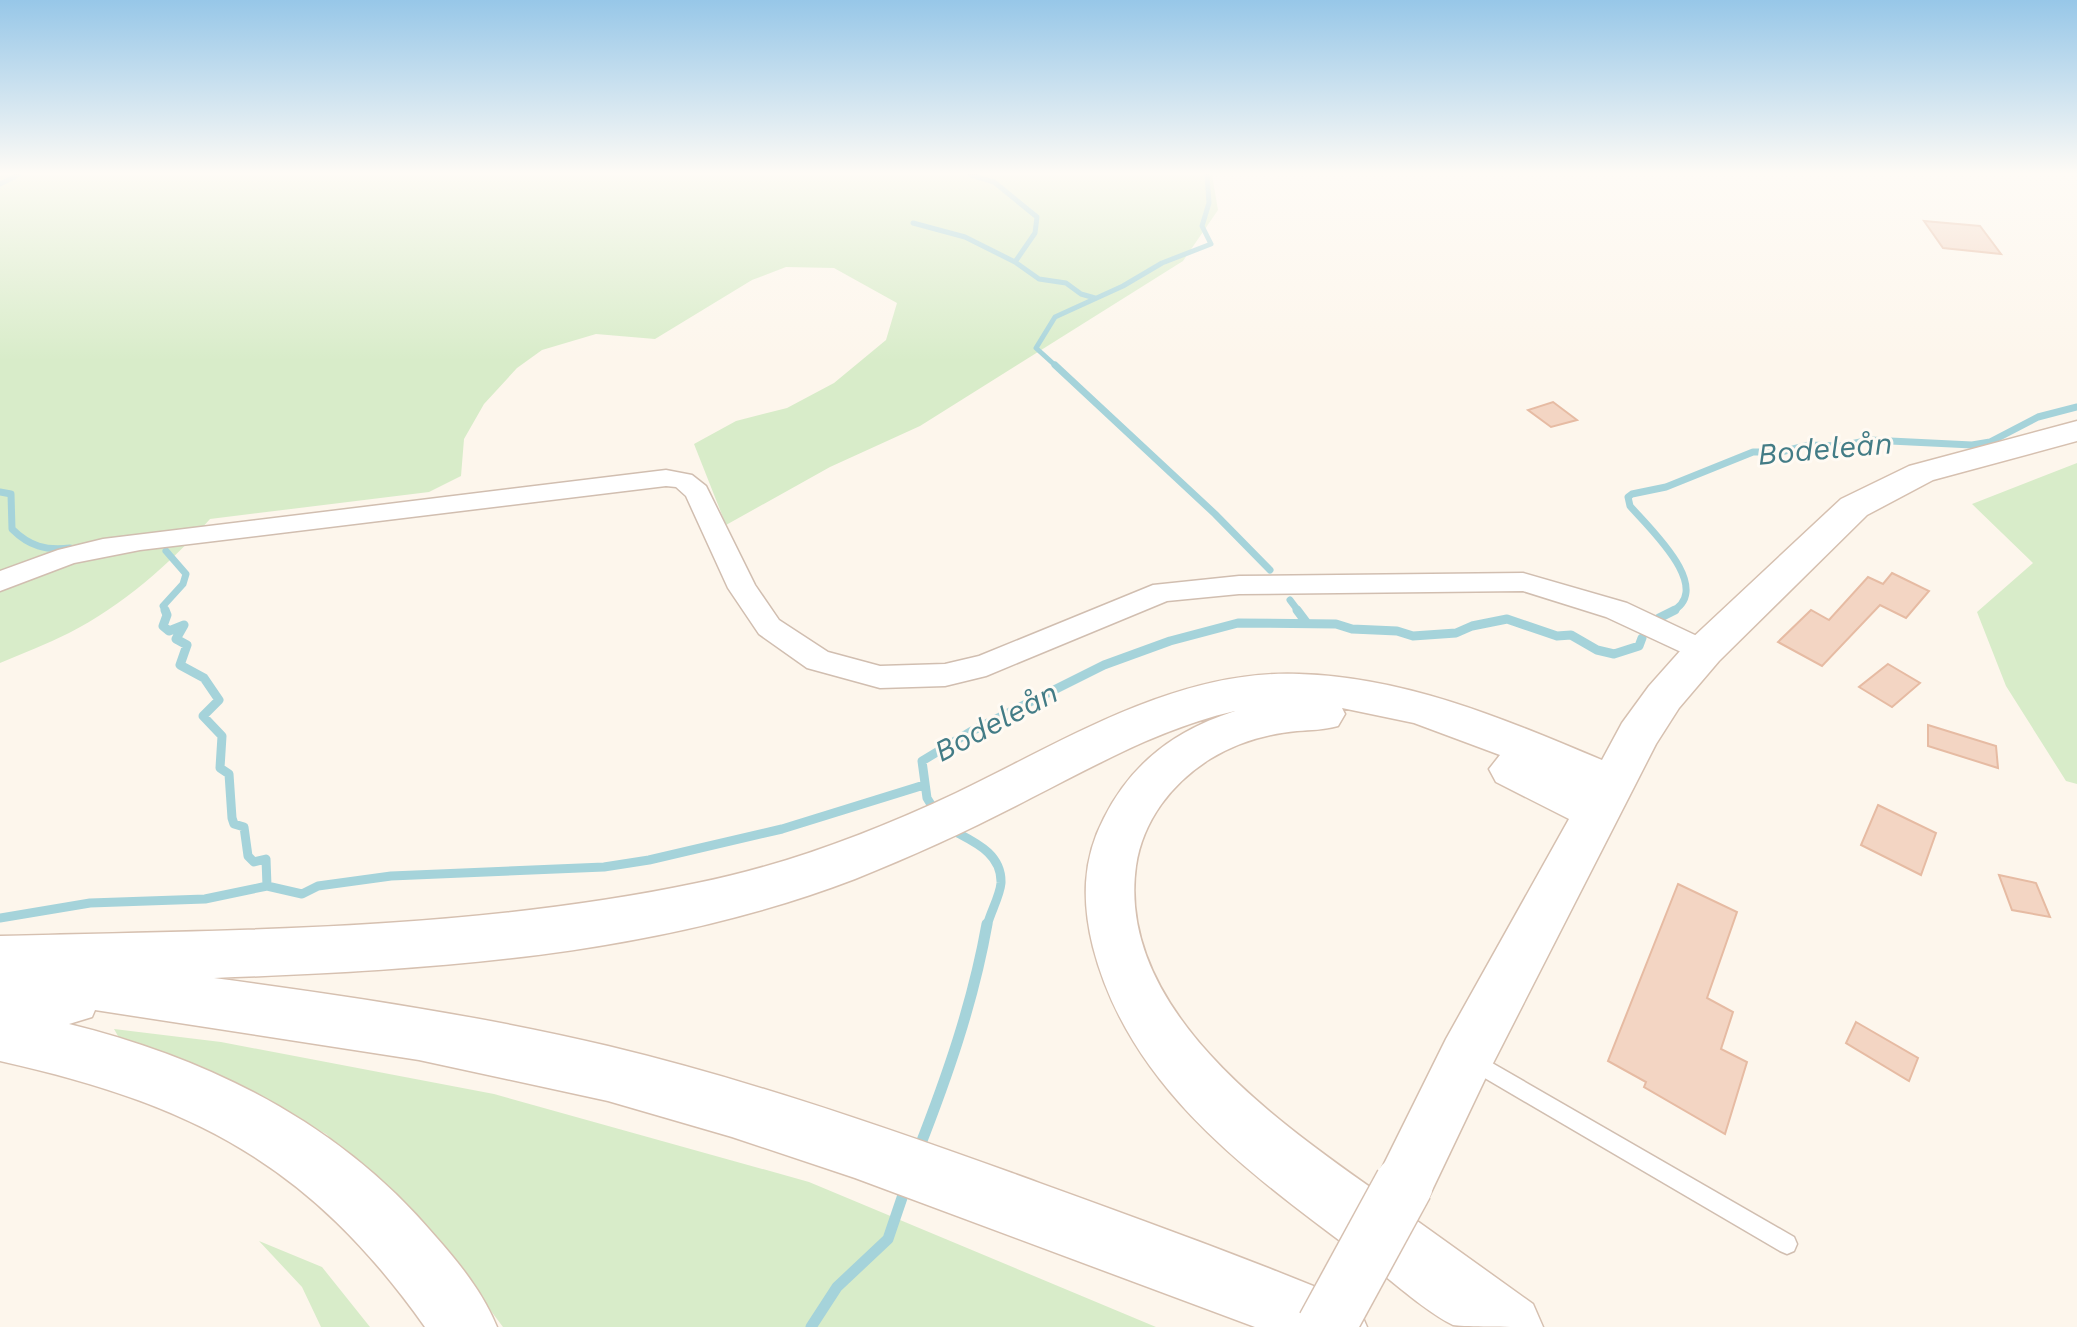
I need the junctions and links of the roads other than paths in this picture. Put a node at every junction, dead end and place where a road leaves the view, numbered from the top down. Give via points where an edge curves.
1 (2077, 431) edge
2 (0, 582) edge
3 (1704, 651) junction
4 (1603, 798) junction
5 (0, 960) edge
6 (0, 972) edge
7 (150, 996) junction
8 (0, 999) edge
9 (0, 1035) edge
10 (1466, 1058) junction
11 (1787, 1244) dead end
12 (464, 1327) edge
13 (1326, 1327) edge
14 (1334, 1327) edge
15 (1510, 1327) edge

1 - 3 main road via 1921,473 1854,507
2 - 3 street via 51,561 123,545 666,478 683,480 697,492 742,588 769,627 818,660 880,677 945,675 986,665 1128,603 1163,592 1239,585 1523,582 1605,602
3 - 4 main road via 1664,697
4 - 5 main road via 1435,712 1349,693 1271,690 1207,700 1147,719 909,835 804,876 697,906 537,933 412,946
4 - 10 main road
4 - 15 main road via 1410,729 1341,715 1297,715 1225,732 1175,759 1145,788 1113,848 1110,909 1116,944 1130,984 1186,1070 1284,1163
6 - 7 main road
7 - 8 main road
7 - 14 main road via 350,1021 654,1086 949,1181
9 - 12 main road via 104,1059 186,1088 255,1123 328,1171 379,1219
10 - 11 lane
10 - 13 main road, bridge

